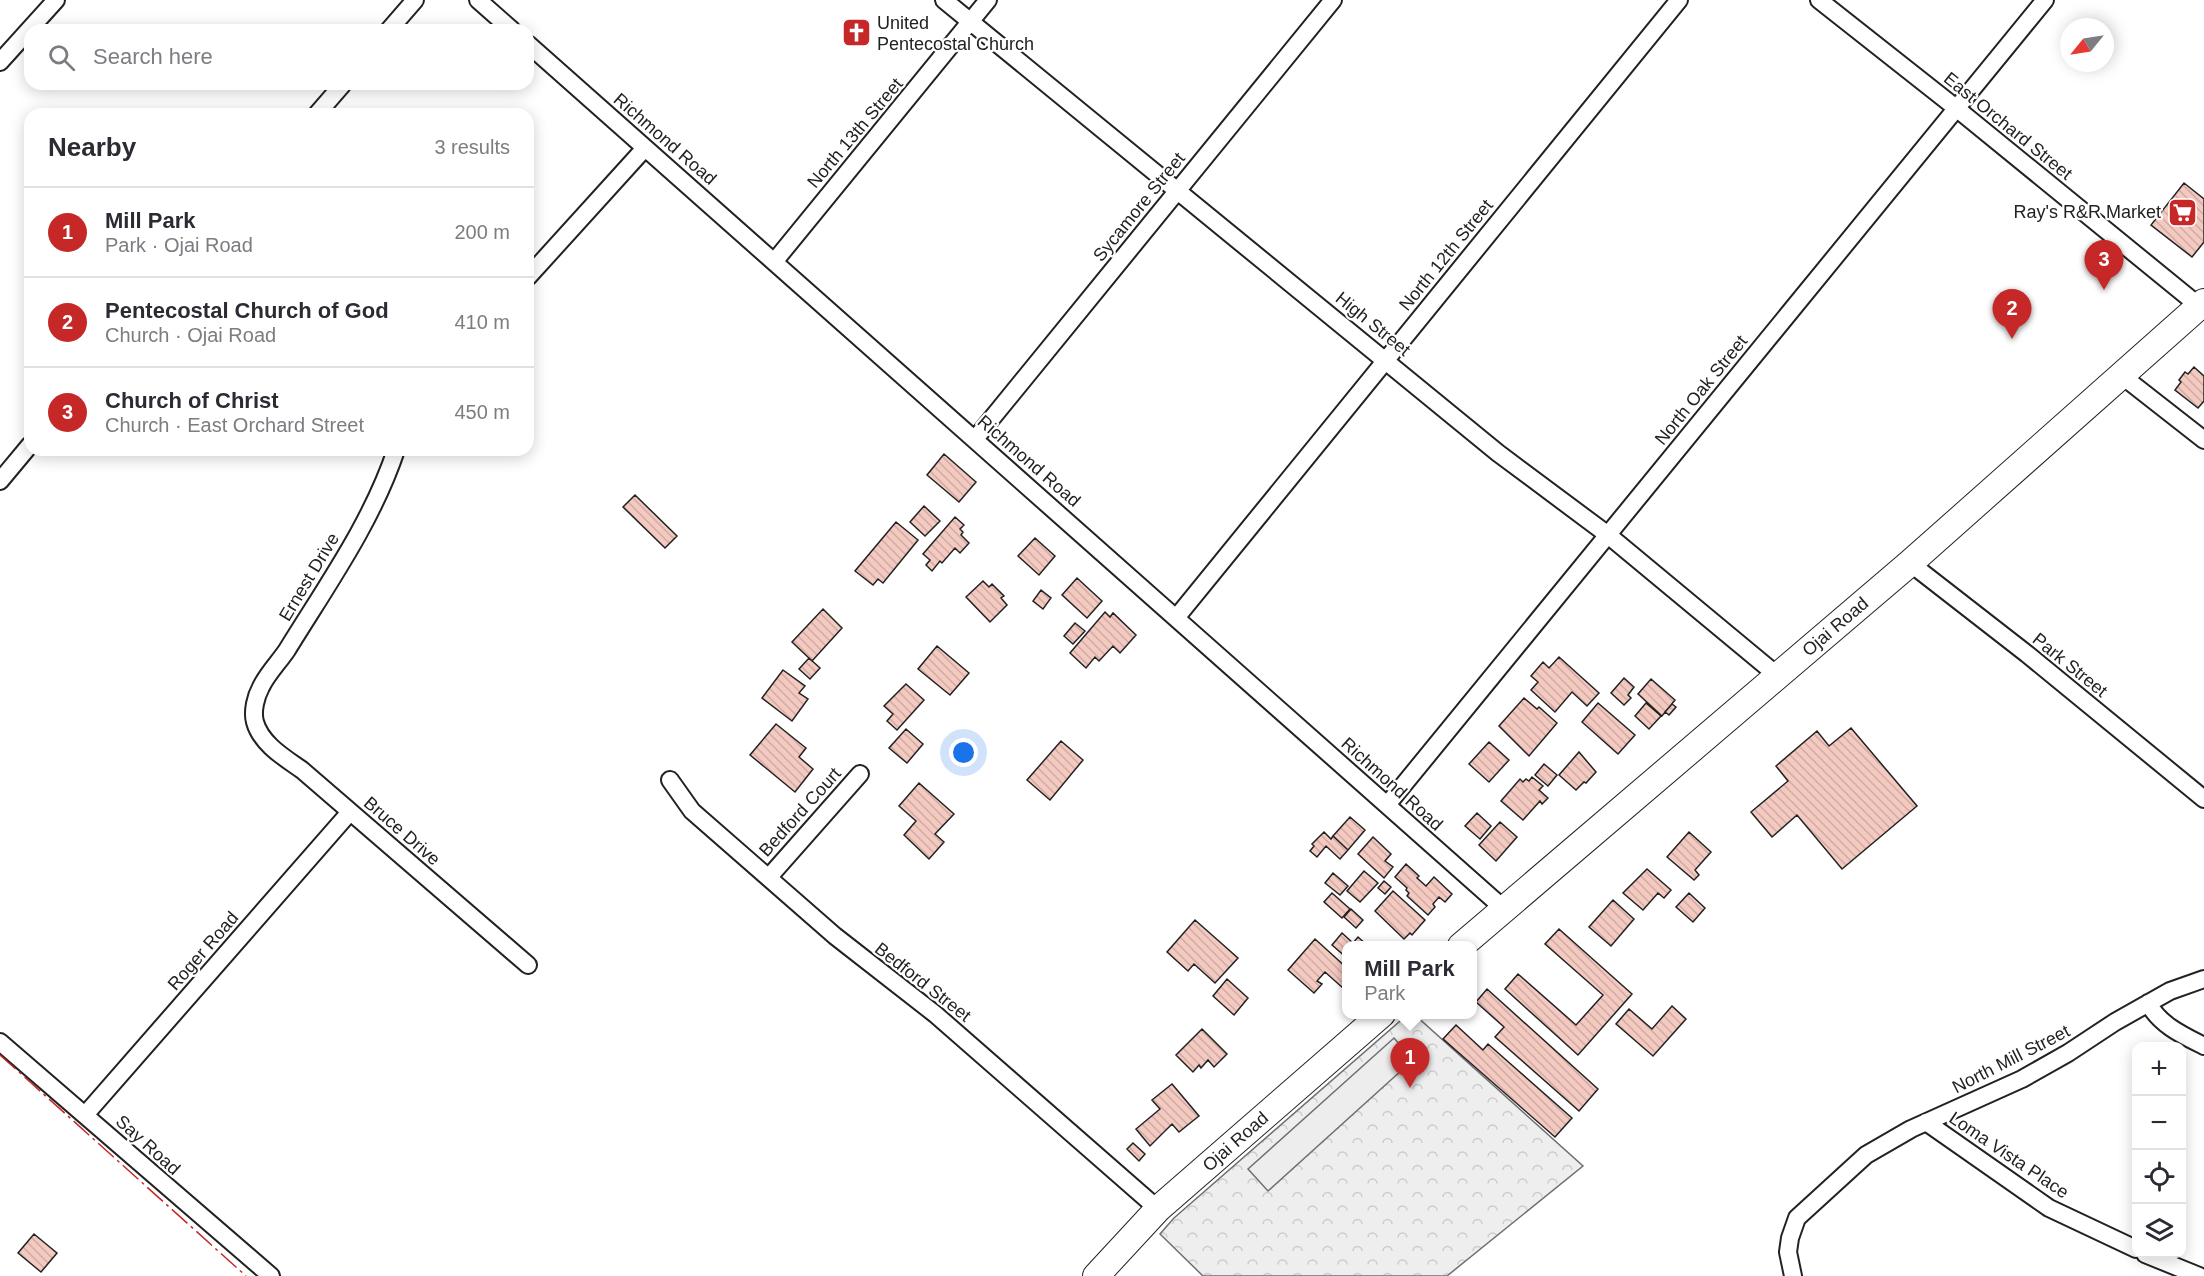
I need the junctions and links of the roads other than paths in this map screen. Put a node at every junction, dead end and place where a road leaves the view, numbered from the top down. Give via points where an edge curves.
1 (56, 0) edge
2 (416, 0) edge
3 (478, 0) edge
4 (944, 0) edge
5 (988, 0) edge
6 (1333, 0) edge
7 (1679, 0) edge
8 (1819, 0) edge
9 (2045, 0) edge
10 (971, 22) junction
11 (34, 24) edge
12 (394, 24) edge
13 (505, 24) edge
14 (24, 35) edge
15 (534, 49) edge
16 (0, 62) edge
17 (338, 90) edge
18 (322, 108) edge
19 (1956, 108) junction
20 (645, 148) junction
21 (1178, 190) junction
22 (774, 262) junction
23 (534, 270) edge
24 (2202, 304) edge
25 (1386, 360) junction
26 (2121, 375) junction
27 (975, 439) junction
28 (2204, 440) edge
29 (24, 452) edge
30 (394, 456) edge
31 (0, 481) edge
32 (1608, 535) junction
33 (1911, 563) junction
34 (1176, 618) junction
35 (1778, 675) junction
36 (255, 722) joint
37 (860, 774) dead end
38 (670, 780) dead end
39 (2204, 799) edge
40 (1387, 805) junction
41 (350, 812) junction
42 (769, 877) junction
43 (1503, 908) junction
44 (1466, 941) edge
45 (528, 965) dead end
46 (2204, 979) edge
47 (2148, 1003) junction
48 (1376, 1019) edge
49 (0, 1041) edge
50 (2204, 1046) edge
51 (86, 1115) junction
52 (1926, 1122) junction
53 (1158, 1209) junction
54 (2132, 1247) edge
55 (2155, 1258) edge
56 (271, 1276) edge
57 (1096, 1276) edge
58 (1793, 1276) edge
59 (2199, 1276) edge

1 - 11 street
2 - 12 street
3 - 13 street
4 - 10 street, High Street
5 - 10 street, North 13th Street
6 - 21 street, Sycamore Street
7 - 25 street, North 12th Street
8 - 19 street, East Orchard Street
9 - 19 street, North Oak Street
10 - 21 street, High Street
10 - 22 street, North 13th Street
14 - 16 street
15 - 20 street, Richmond Road
17 - 18 street
19 - 24 street, East Orchard Street
19 - 32 street, North Oak Street
20 - 22 street, Richmond Road
20 - 23 street
21 - 25 street, High Street
21 - 27 street, Sycamore Street
22 - 27 street, Richmond Road
24 - 26 main road, Ojai Road
25 - 32 street, High Street via 1498,453
25 - 34 street, North 12th Street
26 - 28 street
26 - 33 main road, Ojai Road
27 - 34 street, Richmond Road
29 - 31 street
30 - 36 street, Ernest Drive via 370,514 261,686 254,705
32 - 35 street, High Street
32 - 40 street, North Oak Street
33 - 35 main road, Ojai Road
33 - 39 street, Park Street
34 - 40 street, Richmond Road
35 - 43 main road, Ojai Road
36 - 41 street, Bruce Drive via 280,754
37 - 42 street, Bedford Court
38 - 42 street, Bedford Street via 692,811
40 - 43 street, Richmond Road
41 - 45 street, Bruce Drive
41 - 51 street, Roger Road
42 - 53 street, Bedford Street via 835,936 935,1014
43 - 44 main road, Ojai Road
46 - 47 street, North Mill Street
47 - 50 street via 2156,1017
47 - 52 street, North Mill Street via 2022,1079
48 - 53 main road, Ojai Road
49 - 51 street, Say Road
51 - 56 street, Say Road
52 - 54 street, Loma Vista Place via 2049,1208
52 - 58 street, North Mill Street via 1866,1155 1797,1218 1788,1252
53 - 57 main road, Ojai Road
55 - 59 street

